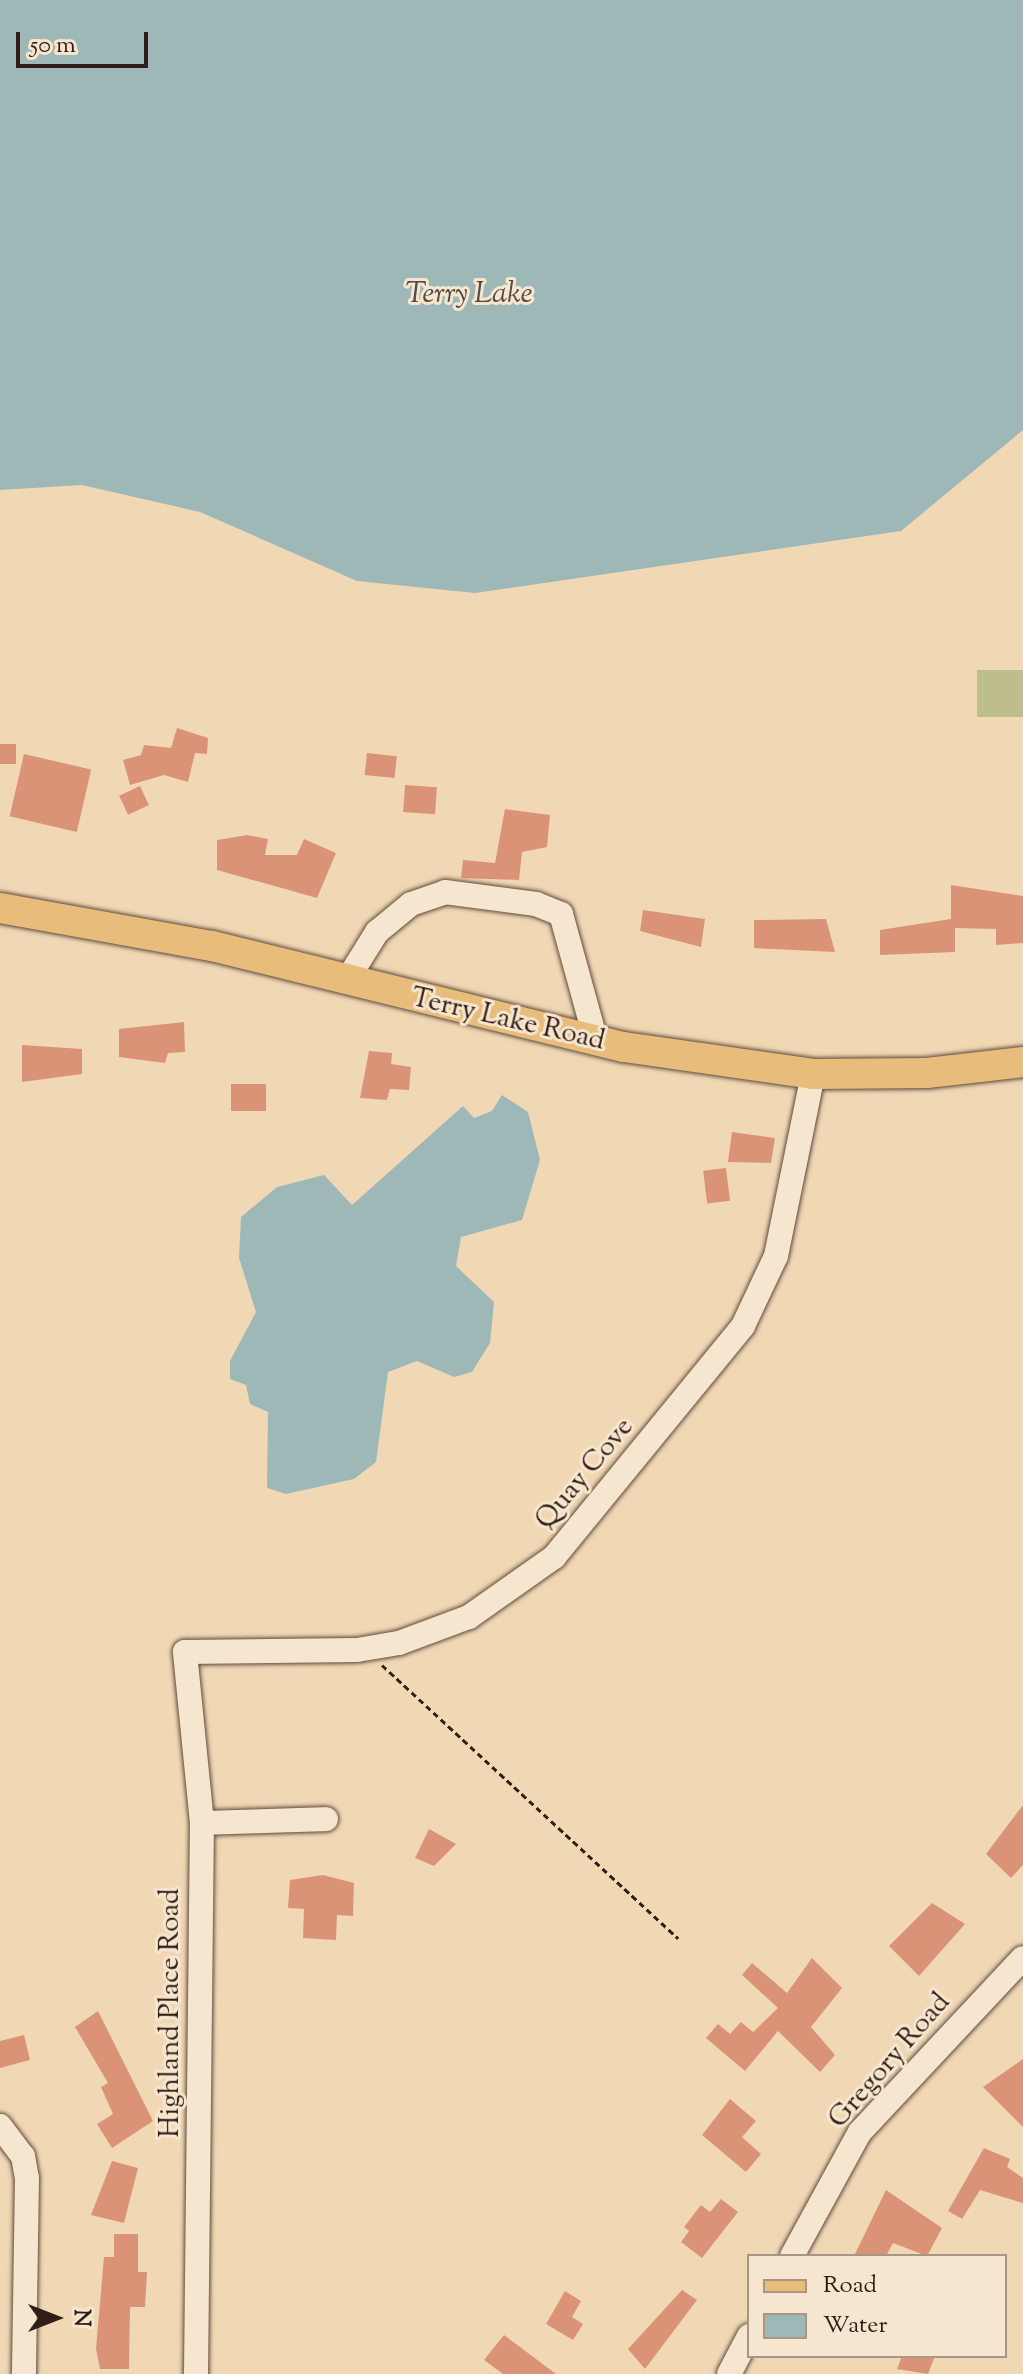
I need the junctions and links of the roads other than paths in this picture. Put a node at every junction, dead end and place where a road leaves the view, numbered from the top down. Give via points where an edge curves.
1 (0, 908) edge
2 (347, 980) junction
3 (596, 1041) junction
4 (1023, 1062) edge
5 (813, 1074) junction
6 (185, 1652) joint
7 (326, 1819) dead end
8 (202, 1823) junction
9 (1023, 1958) edge
10 (6, 2131) edge
11 (793, 2254) edge
12 (747, 2340) edge
13 (24, 2374) edge
14 (196, 2374) edge
15 (729, 2374) edge

1 - 2 main road, Terry Lake Road via 212,946
2 - 3 main road, Terry Lake Road
2 - 3 street via 377,932 411,904 445,892 536,904 561,914
3 - 5 main road, Terry Lake Road
4 - 5 main road, Terry Lake Road via 927,1073
5 - 6 street, Quay Cove via 776,1256 743,1326 554,1557 469,1617 372,1648
6 - 8 street, Highland Place Road
7 - 8 street
8 - 14 street, Highland Place Road
9 - 11 street, Gregory Road via 860,2132
10 - 13 street via 27,2178
12 - 15 street

